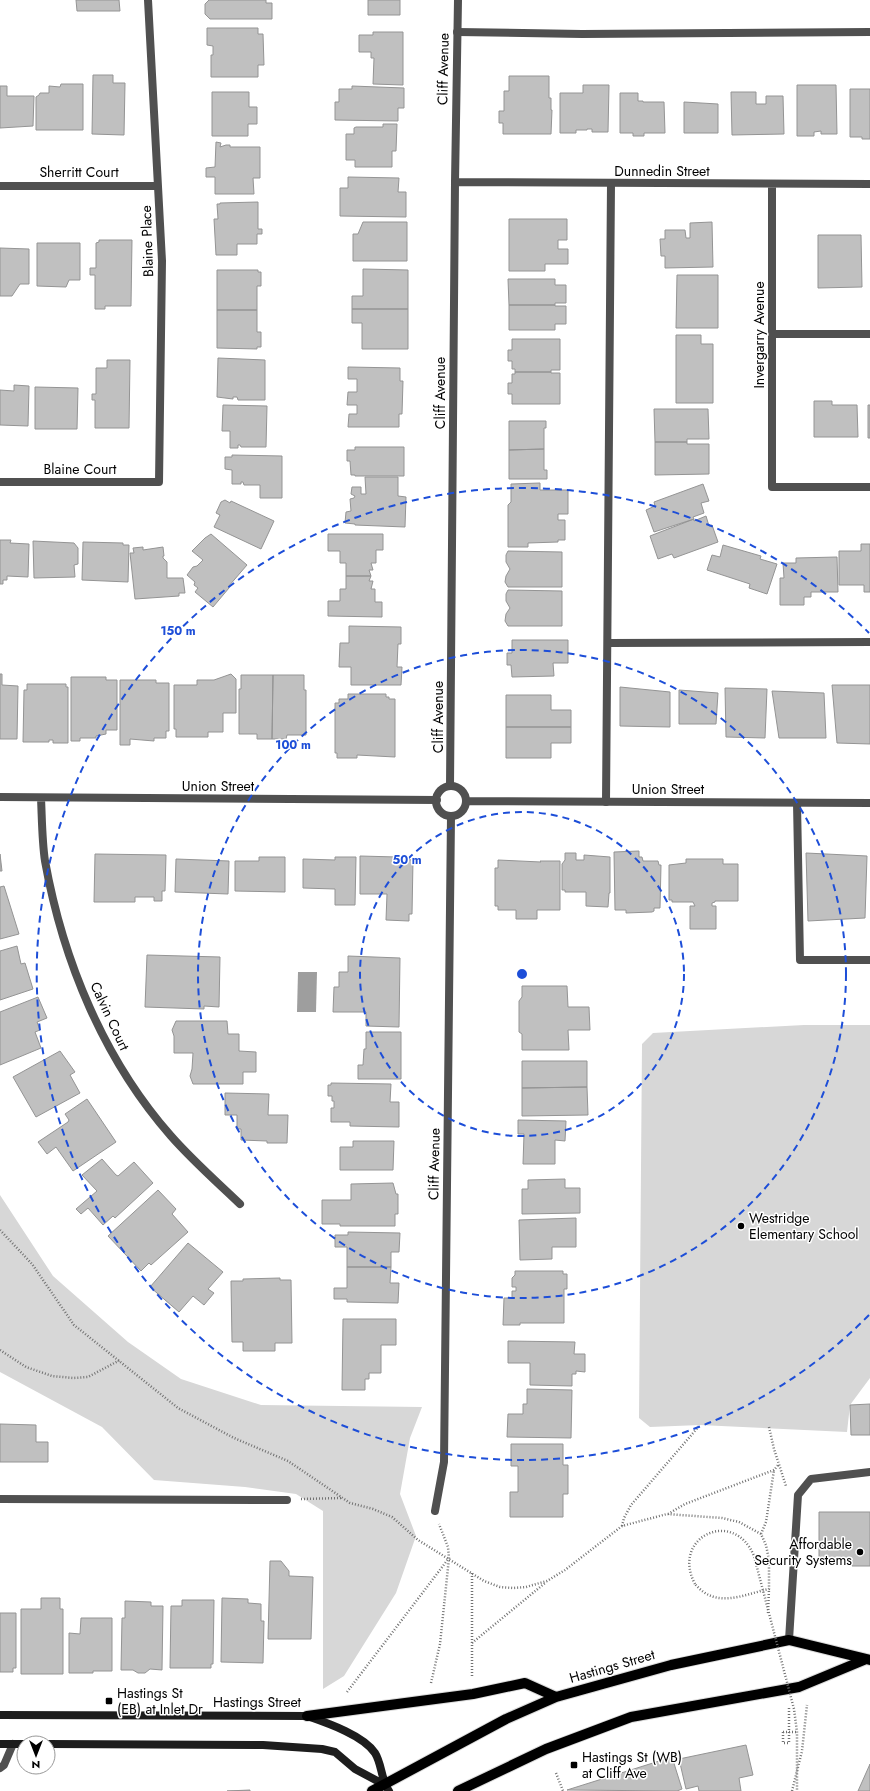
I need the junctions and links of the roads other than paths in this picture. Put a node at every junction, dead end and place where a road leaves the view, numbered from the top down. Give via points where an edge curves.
1 (148, 0) edge
2 (458, 0) edge
3 (457, 32) junction
4 (870, 32) edge
5 (455, 182) junction
6 (611, 184) junction
7 (772, 184) junction
8 (870, 184) edge
9 (0, 186) edge
10 (158, 186) junction
11 (772, 334) junction
12 (870, 334) edge
13 (0, 482) edge
14 (159, 482) joint
15 (870, 487) edge
16 (608, 642) junction
17 (870, 642) edge
18 (450, 786) junction
19 (0, 797) edge
20 (41, 798) junction
21 (437, 800) junction
22 (466, 801) junction
23 (606, 802) junction
24 (797, 803) junction
25 (870, 803) edge
26 (451, 816) junction
27 (870, 960) edge
28 (240, 1204) dead end
29 (870, 1472) edge
30 (0, 1499) edge
31 (287, 1500) road end
32 (434, 1511) road end
33 (789, 1640) junction
34 (867, 1660) edge
35 (556, 1697) junction
36 (0, 1715) edge
37 (307, 1716) junction
38 (0, 1744) edge
39 (13, 1744) joint
40 (56, 1744) edge
41 (0, 1768) edge
42 (387, 1788) edge
43 (372, 1791) edge
44 (458, 1791) edge

1 - 10 street, Blaine Place
2 - 3 street, Cliff Avenue
3 - 4 street
3 - 5 street, Cliff Avenue
5 - 6 street, Dunnedin Street
5 - 18 street, Cliff Avenue
6 - 7 street, Dunnedin Street
6 - 16 street
7 - 8 street, Dunnedin Street
7 - 11 street, Invergarry Avenue
9 - 10 street, Sherritt Court
10 - 14 street, Blaine Place via 162,261
11 - 12 street
11 - 15 street, Invergarry Avenue via 772,486
13 - 14 street, Blaine Court
16 - 17 street
16 - 23 street
18 - 21 street via 439,792
18 - 22 street via 459,788
19 - 20 street, Union Street
20 - 21 street, Union Street
20 - 28 street, Calvin Court via 45,860 64,936 75,973 112,1056 171,1136
21 - 26 street via 442,813
22 - 23 street, Union Street
22 - 26 street via 463,810
23 - 24 street, Union Street
24 - 25 street, Union Street
24 - 27 street via 800,960
26 - 32 street, Cliff Avenue via 444,1462
29 - 33 street via 811,1479 798,1495
30 - 31 street
33 - 34 main road, Hastings Street
33 - 35 main road, Hastings Street via 672,1665
34 - 44 main road, Hastings Street via 798,1687 631,1717 546,1748
35 - 37 main road via 525,1683 467,1695
35 - 42 main road, Hastings Street via 506,1719
36 - 37 main road, Hastings Street
37 - 42 main road, Hastings Street via 332,1725 366,1744 375,1754
38 - 39 main road
39 - 41 street via 4,1765
40 - 42 main road via 263,1745 322,1748 334,1752 355,1769
42 - 43 main road

